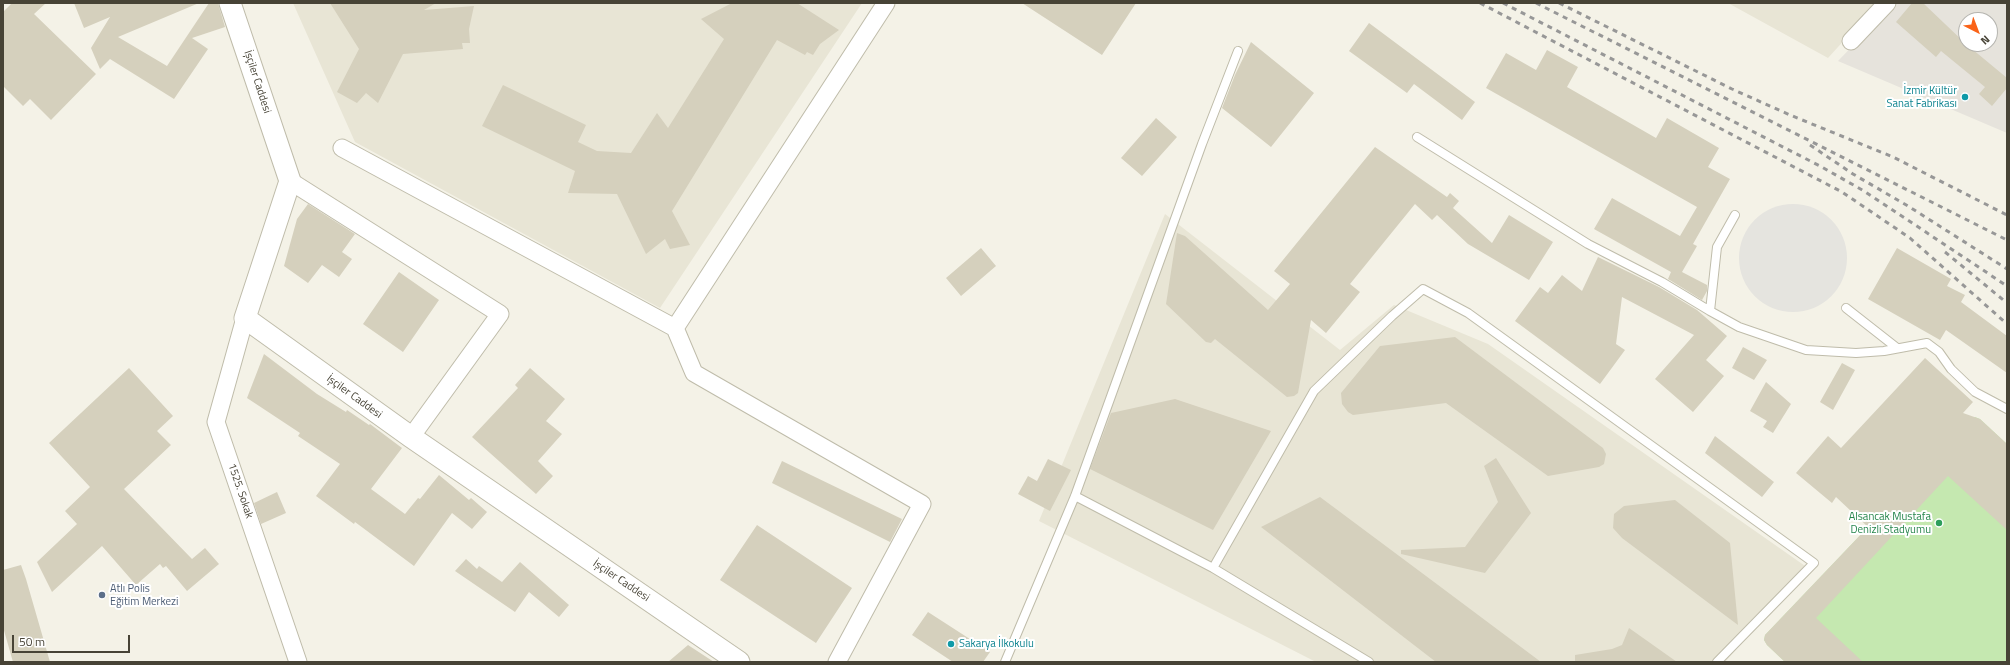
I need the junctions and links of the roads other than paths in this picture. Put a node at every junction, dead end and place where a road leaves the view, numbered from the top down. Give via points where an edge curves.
1 (230, 3) edge
2 (886, 3) edge
3 (1886, 3) edge
4 (1851, 41) dead end
5 (1238, 51) dead end
6 (1417, 137) dead end
7 (342, 148) dead end
8 (290, 181) junction
9 (1735, 215) dead end
10 (1846, 308) dead end
11 (1710, 311) junction
12 (245, 318) junction
13 (675, 328) junction
14 (1897, 348) junction
15 (2007, 409) edge
16 (411, 437) junction
17 (1075, 496) junction
18 (1213, 568) junction
19 (298, 662) edge
20 (739, 662) edge
21 (837, 662) edge
22 (1005, 662) edge
23 (1370, 662) edge
24 (1717, 662) edge

1 - 8 street, İşçiler Caddesi
2 - 13 street
3 - 4 street
5 - 17 lane
6 - 11 lane via 1588,244 1662,282
7 - 13 street
8 - 12 street
8 - 16 street via 500,314
9 - 11 lane via 1717,247
10 - 14 lane
11 - 14 lane via 1739,327 1806,350 1856,353
12 - 16 street, İşçiler Caddesi
12 - 19 street, 1525. Sokak via 216,422
13 - 21 street via 694,373 922,504
14 - 15 lane via 1927,343 1939,352 1951,369 1975,392
16 - 20 street, İşçiler Caddesi
17 - 18 lane
17 - 22 lane
18 - 23 lane
18 - 24 lane via 1314,391 1423,289 1468,313 1814,563

